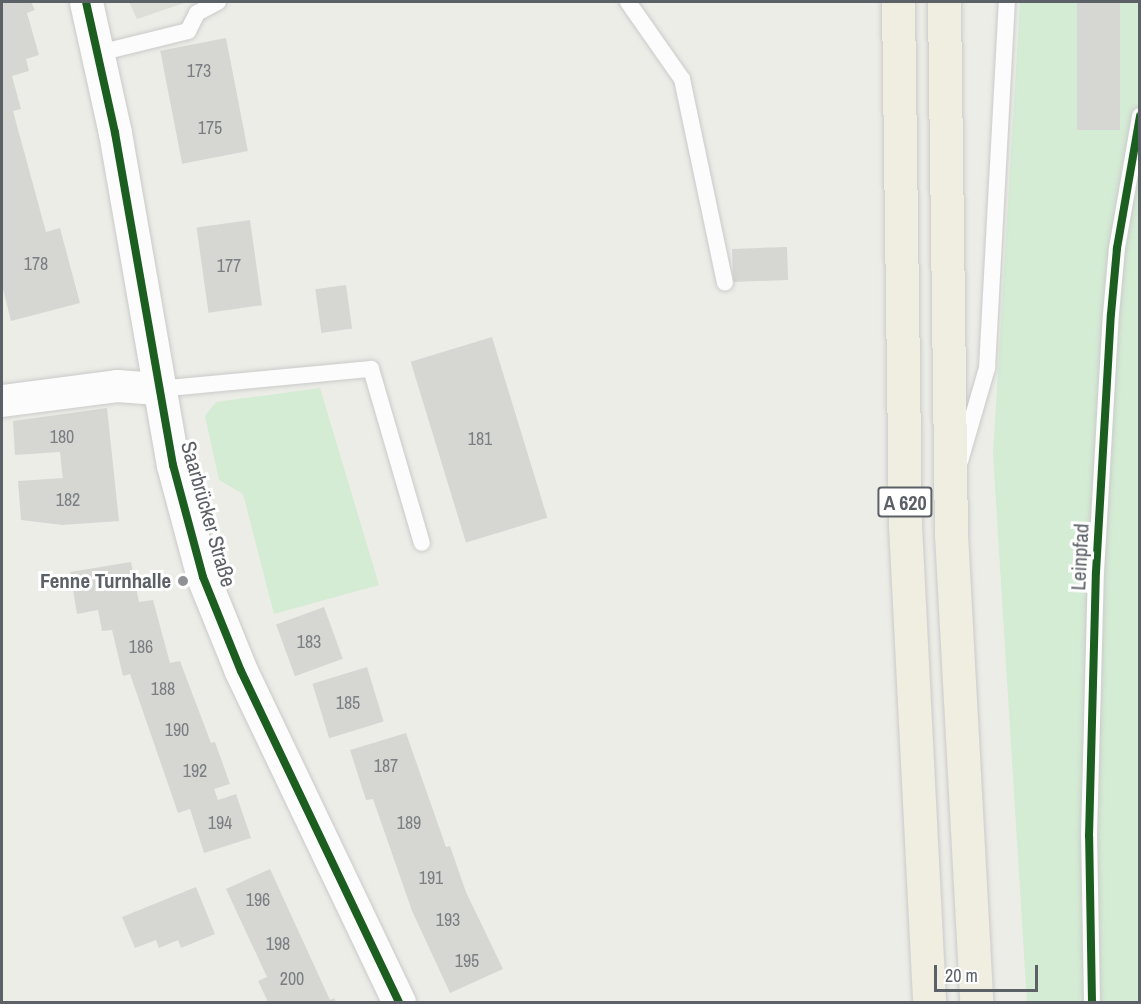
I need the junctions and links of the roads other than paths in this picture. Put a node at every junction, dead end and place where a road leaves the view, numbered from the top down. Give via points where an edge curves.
1 (86, 2) edge
2 (218, 2) edge
3 (628, 2) edge
4 (898, 2) edge
5 (944, 2) edge
6 (1007, 2) edge
7 (99, 53) junction
8 (1140, 116) edge
9 (725, 284) dead end
10 (158, 389) junction
11 (2, 401) edge
12 (950, 493) junction
13 (422, 543) dead end
14 (399, 1002) edge
15 (929, 1002) edge
16 (976, 1002) edge
17 (1092, 1002) edge

1 - 7 street, Saarbrücker Straße
2 - 7 lane via 197,13 188,31
3 - 9 lane via 682,79
4 - 15 highway, A 620 via 905,525
5 - 12 highway, A 620
6 - 12 lane via 987,368
7 - 10 street, Saarbrücker Straße
8 - 17 lane, Leinpfad via 1118,248 1097,560 1089,836
10 - 11 street via 117,386
10 - 13 lane via 371,369
10 - 14 street, Saarbrücker Straße via 173,465 203,578 242,671
12 - 16 highway, A 620

